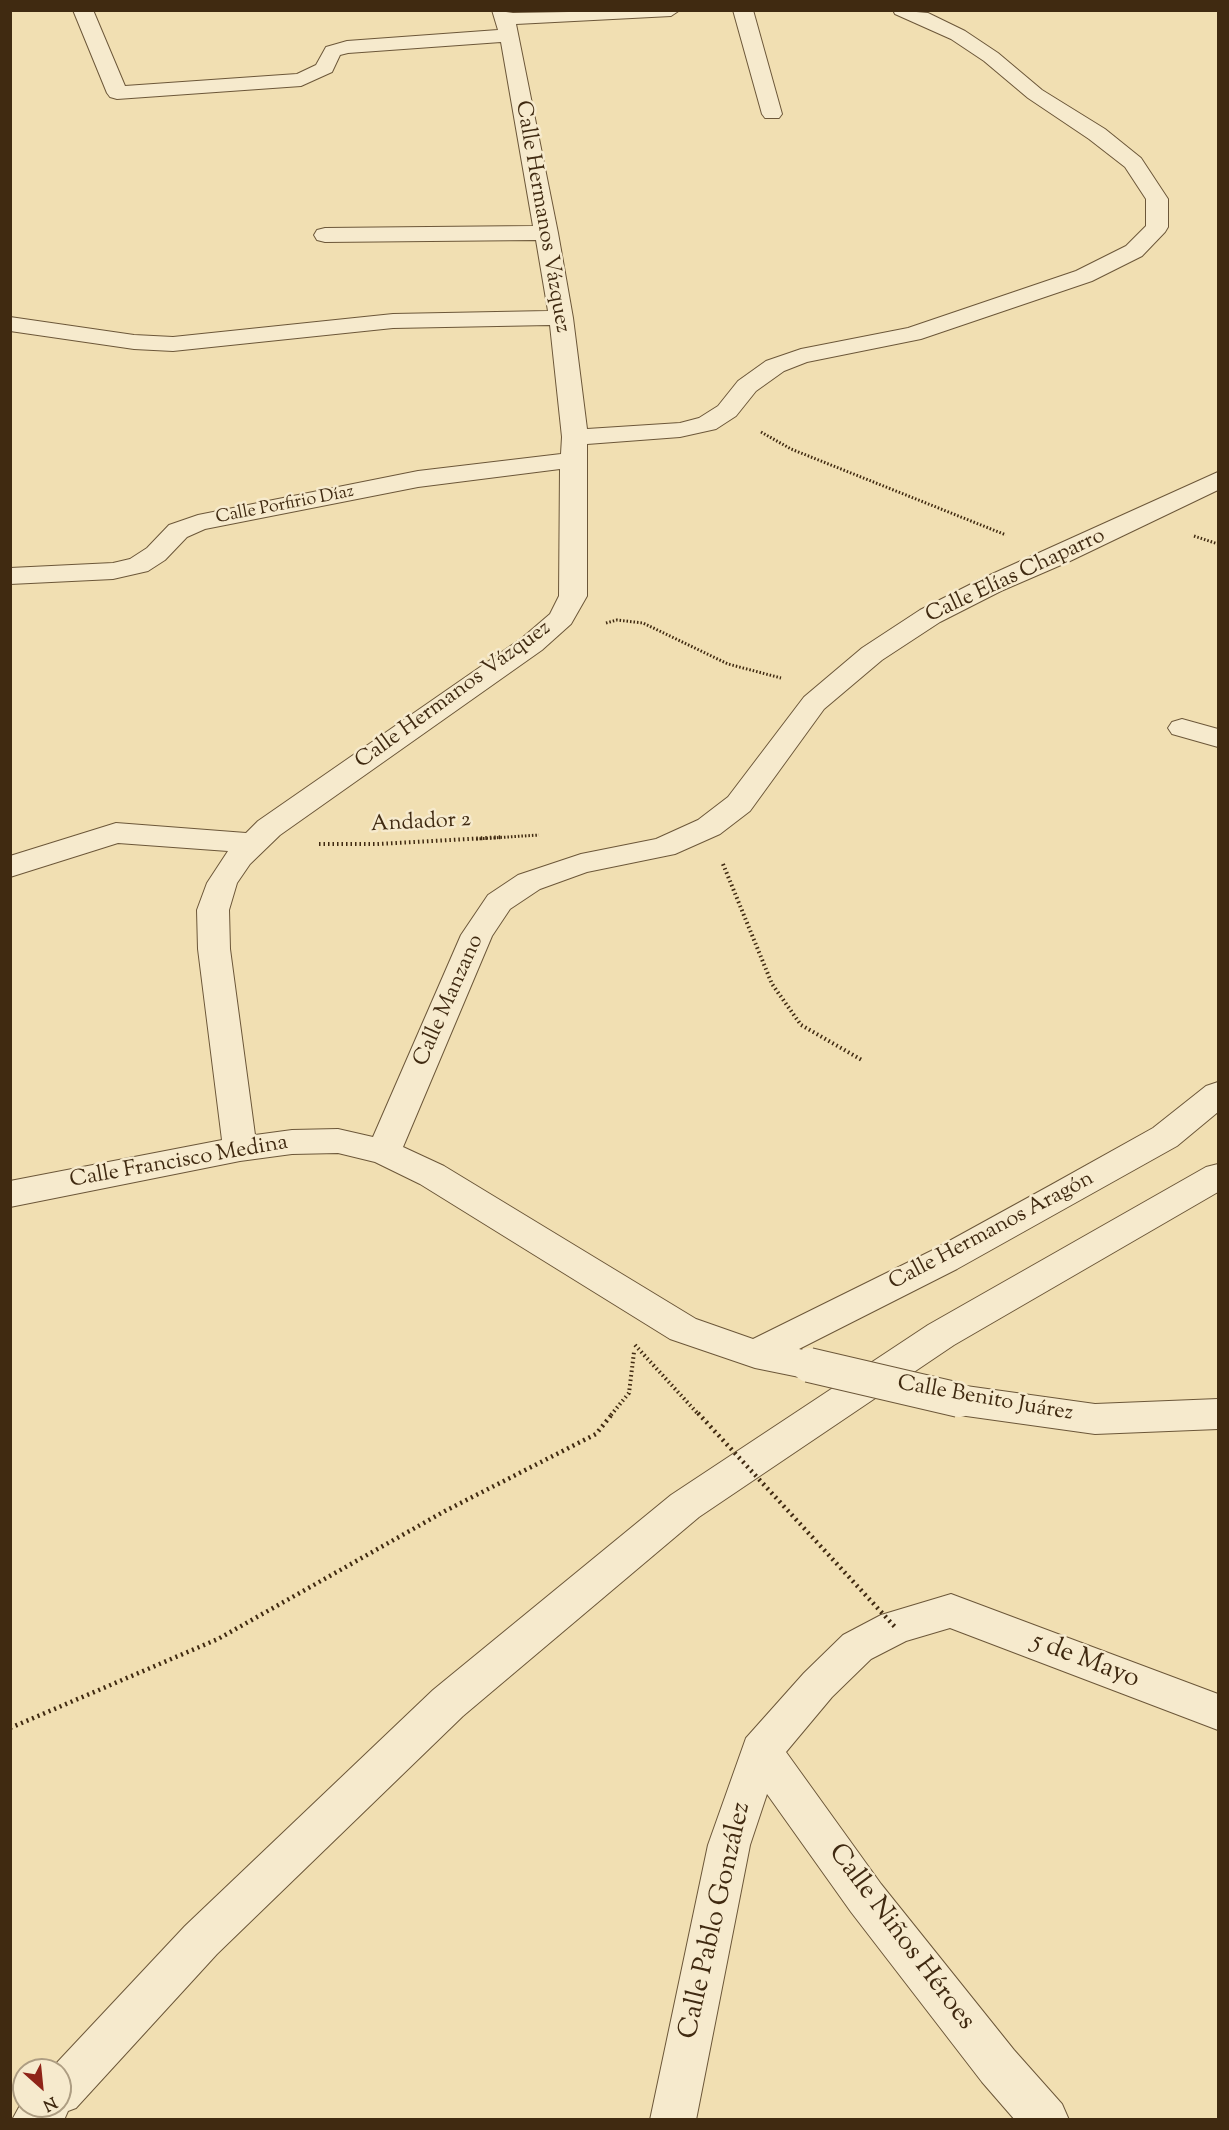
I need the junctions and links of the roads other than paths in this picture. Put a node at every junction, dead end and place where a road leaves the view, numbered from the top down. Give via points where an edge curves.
1 (83, 10) edge
2 (671, 10) edge
3 (743, 10) edge
4 (902, 10) edge
5 (505, 22) edge
6 (772, 114) dead end
7 (547, 233) junction
8 (325, 235) dead end
9 (561, 318) junction
10 (10, 324) edge
11 (574, 449) junction
12 (1218, 480) edge
13 (10, 576) edge
14 (1182, 728) dead end
15 (1218, 738) edge
16 (709, 827) joint
17 (252, 843) junction
18 (10, 867) edge
19 (1218, 1094) edge
20 (240, 1149) junction
21 (384, 1152) junction
22 (1218, 1176) edge
23 (10, 1194) edge
24 (628, 1295) joint
25 (755, 1354) junction
26 (1218, 1414) edge
27 (951, 1611) joint
28 (1218, 1712) edge
29 (761, 1751) junction
30 (72, 2079) edge
31 (674, 2120) edge
32 (1046, 2120) edge

1 - 5 street via 117,93 302,80 325,68 333,51 347,47
2 - 5 street
3 - 6 street
4 - 11 street, Calle Porfirio Díaz via 967,41 1133,163 1157,199 1157,227 1134,251 1084,276 913,334 801,356 775,366 707,424
5 - 7 street, Calle Hermanos Vázquez
7 - 8 street
7 - 9 street, Calle Hermanos Vázquez
9 - 10 street via 393,321 173,344
9 - 11 street, Calle Hermanos Vázquez
11 - 13 street, Calle Porfirio Díaz via 198,523 178,531 139,565 113,571
11 - 17 street, Calle Hermanos Vázquez via 573,596 561,618 526,649
12 - 16 street, Calle Elías Chaparro via 991,585 930,616 872,654 814,703 739,804
14 - 15 street
16 - 21 street, Calle Manzano via 664,847 581,864 529,882 499,902 477,935
17 - 18 street via 116,833
17 - 20 street, Calle Hermanos Vázquez via 222,883 213,910 214,949
19 - 25 street, Calle Hermanos Aragón via 1165,1137 1094,1177 944,1260
20 - 21 street, Calle Francisco Medina via 338,1141
20 - 23 street, Calle Francisco Medina
21 - 24 street, Calle Francisco Medina via 432,1175
22 - 30 street via 941,1335 685,1506 448,1703 201,1940
24 - 25 street, Calle Benito Juárez via 684,1329
25 - 26 street, Calle Benito Juárez, bridge via 959,1400 1095,1419
27 - 28 street, 5 de Mayo
27 - 29 street, Calle Pablo González via 895,1627 857,1647
29 - 31 street, Calle Pablo González via 729,1845
29 - 32 street, Calle Niños Héroes via 866,1898 998,2066

